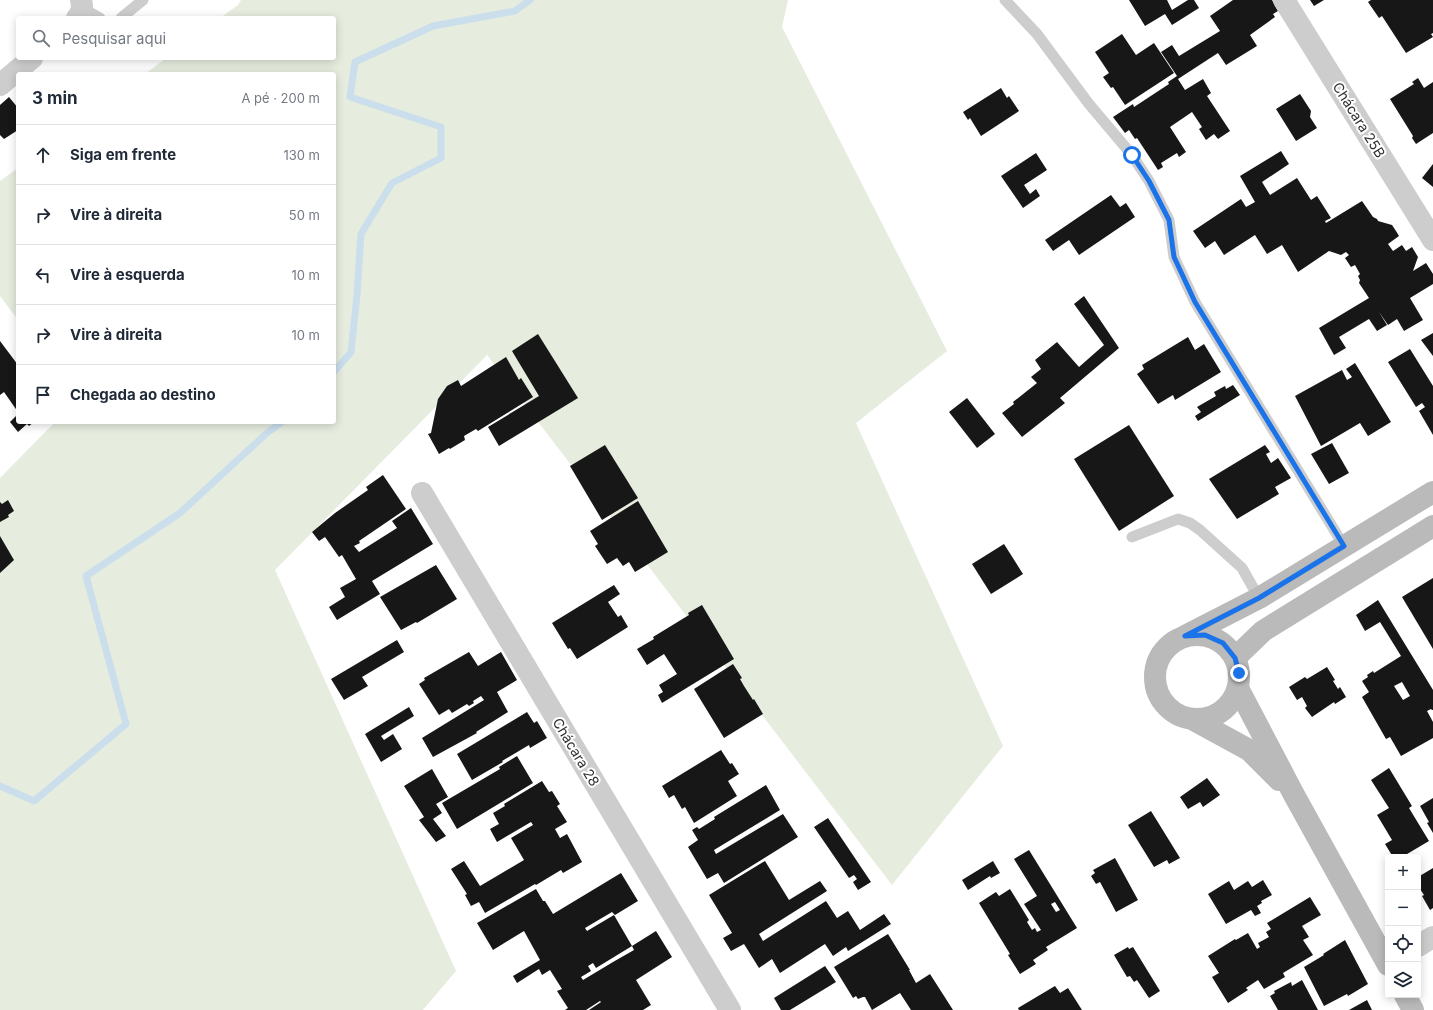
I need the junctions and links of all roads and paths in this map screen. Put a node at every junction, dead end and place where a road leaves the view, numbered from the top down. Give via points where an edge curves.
1 (143, 0) edge
2 (1005, 0) edge
3 (1284, 0) edge
4 (124, 16) edge
5 (30, 60) edge
6 (0, 84) edge
7 (1433, 240) edge
8 (1433, 492) edge
9 (422, 493) dead end
10 (1433, 526) edge
11 (1132, 537) dead end
12 (1344, 546) junction
13 (1259, 598) junction
14 (1185, 636) junction
15 (1235, 658) junction
16 (1238, 688) junction
17 (1194, 720) junction
18 (1292, 793) junction
19 (1433, 937) edge
20 (1421, 944) edge
21 (1386, 962) edge
22 (1407, 998) edge
23 (730, 1010) edge
24 (1413, 1010) edge

1 - 4 lane
2 - 12 lane via 1037,34 1089,104 1132,155 1149,181 1169,220 1174,257 1195,302
3 - 7 street, Chácara 25B
5 - 6 street
8 - 12 street
9 - 23 street, Chácara 28
10 - 15 street via 1263,631
11 - 13 lane via 1178,519 1190,523 1242,568
12 - 13 street
13 - 14 street
14 - 15 street via 1205,635 1223,643
14 - 17 street via 1165,648 1154,670 1157,693 1172,712
15 - 16 street via 1239,673
16 - 17 street via 1222,712
16 - 18 street
17 - 18 street via 1249,750
18 - 21 street
19 - 20 street
22 - 24 street

